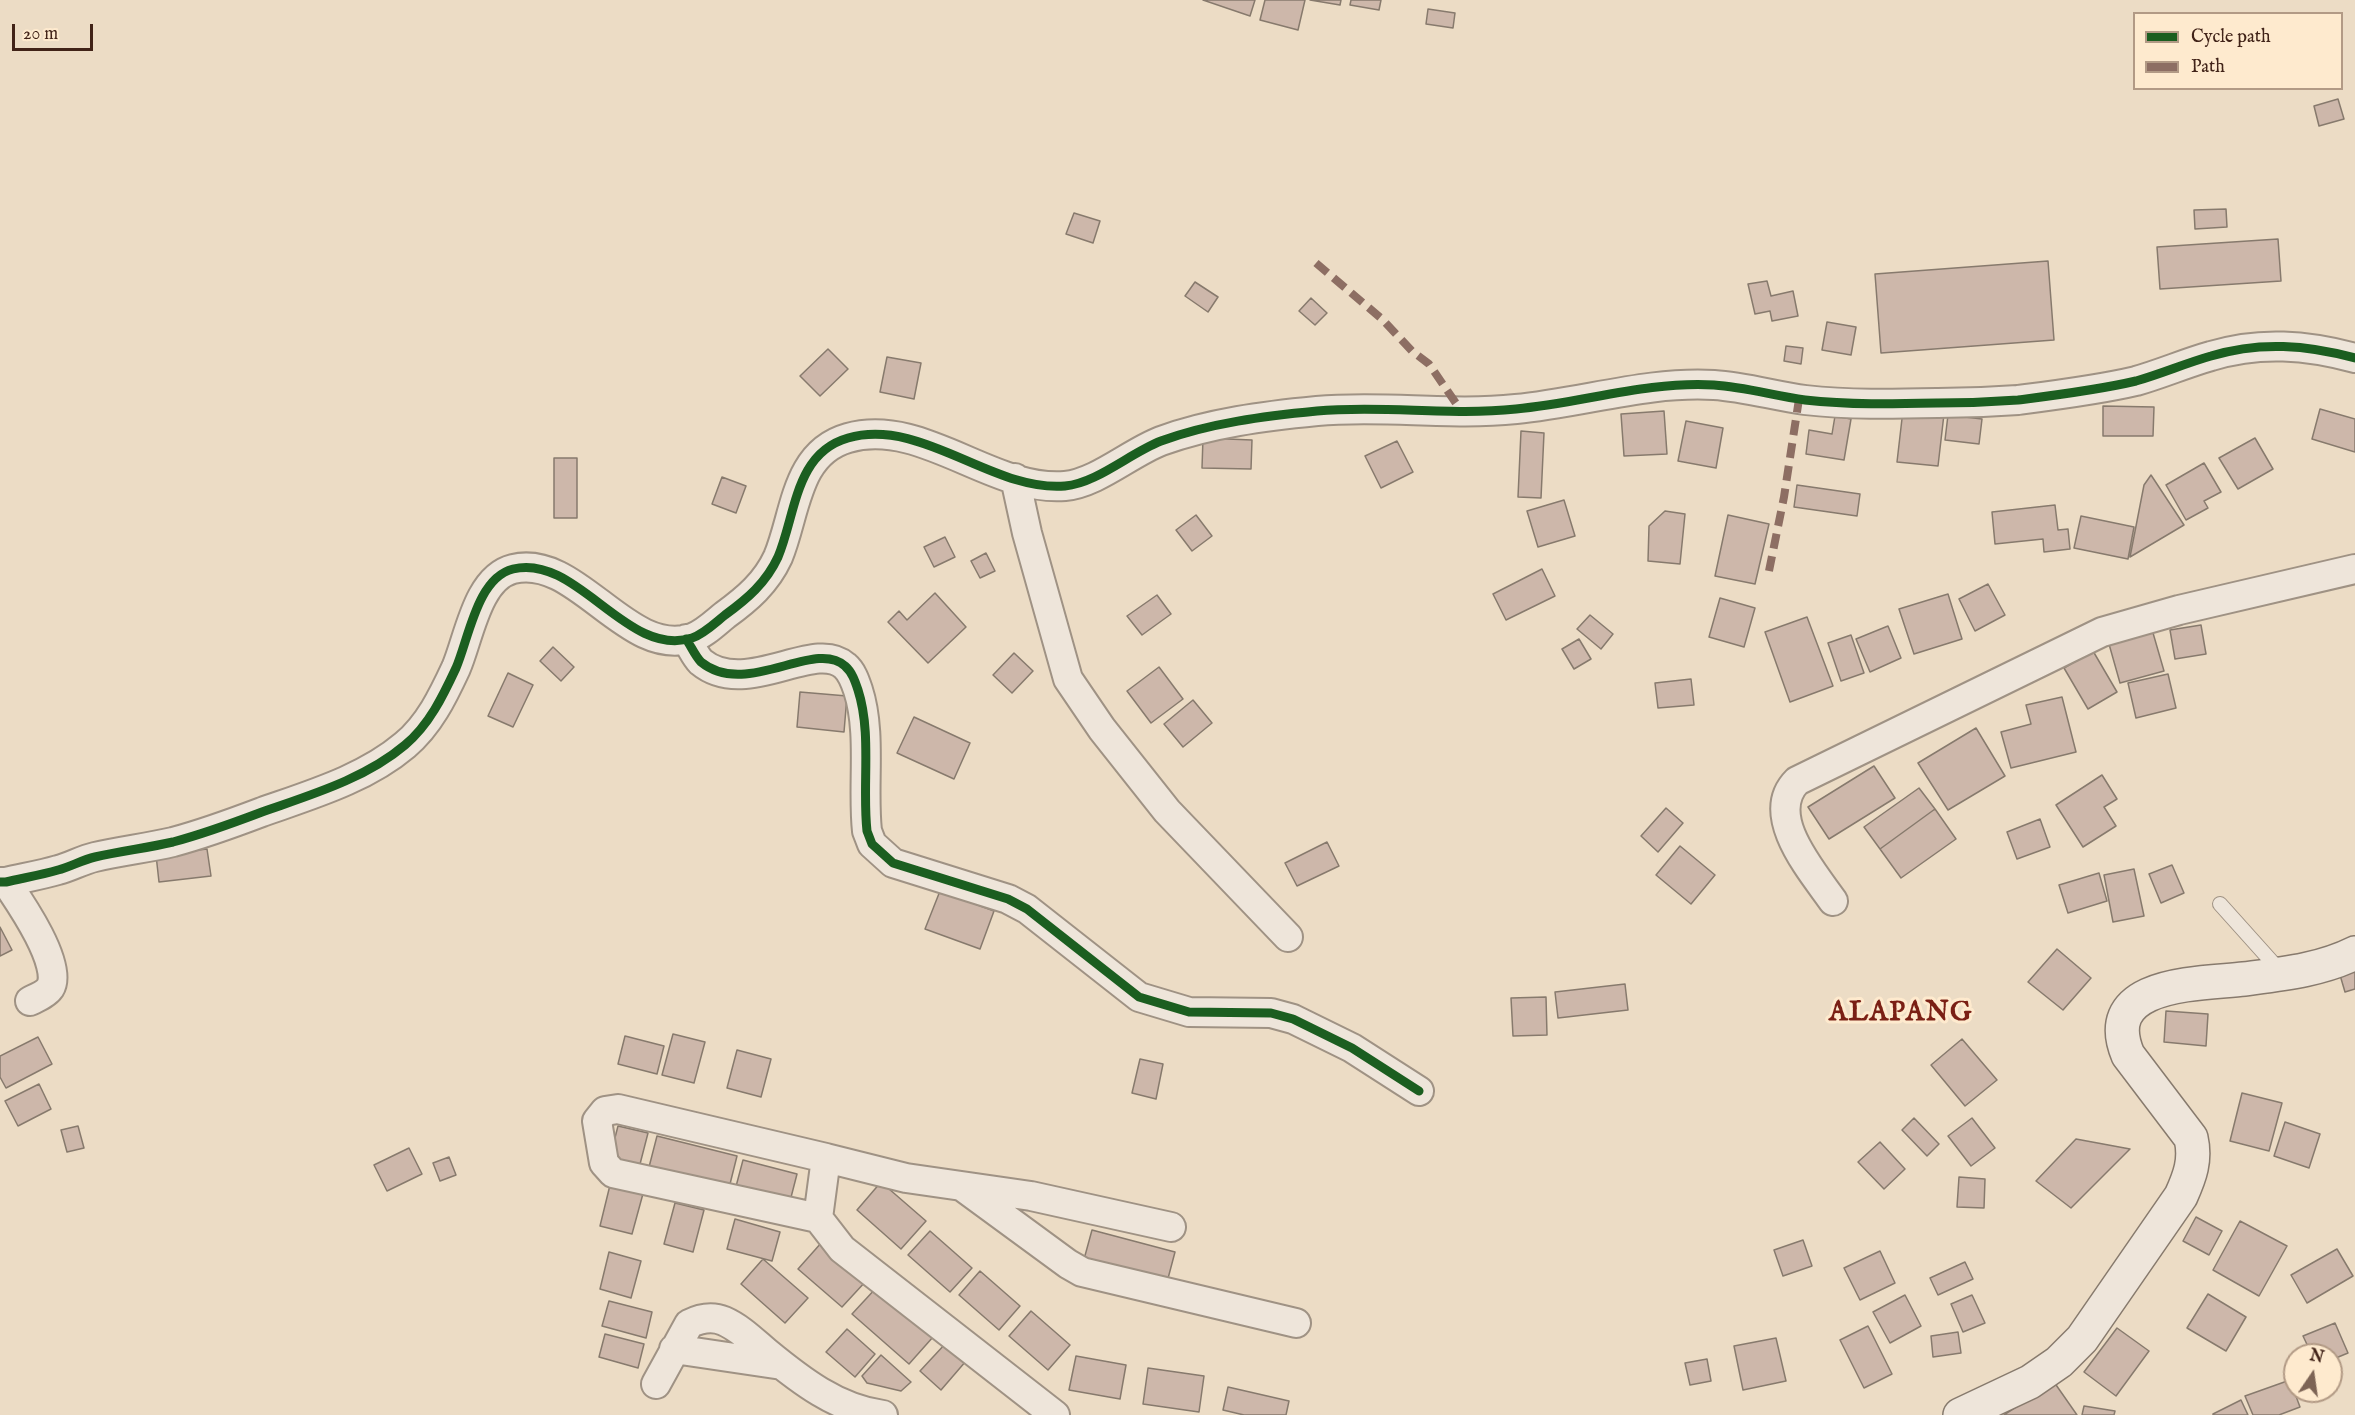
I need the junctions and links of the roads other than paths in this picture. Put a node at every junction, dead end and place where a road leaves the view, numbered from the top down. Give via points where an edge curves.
1 (2355, 358) edge
2 (1015, 478) junction
3 (2355, 569) edge
4 (686, 639) junction
5 (3, 882) edge
6 (1833, 901) dead end
7 (2220, 904) dead end
8 (1288, 937) dead end
9 (2355, 953) edge
10 (2283, 973) junction
11 (30, 1001) dead end
12 (1419, 1090) dead end
13 (826, 1158) junction
14 (961, 1186) junction
15 (818, 1218) junction
16 (1170, 1227) dead end
17 (1296, 1323) dead end
18 (656, 1384) dead end
19 (883, 1415) edge
20 (1055, 1415) edge
21 (1960, 1415) edge

1 - 2 street via 2302,346 2242,348 2136,381 1970,404 1858,405 1723,386 1687,385 1521,409 1327,410 1245,420 1174,437 1069,486
2 - 4 street via 902,438 870,434 838,441 812,461 779,554 762,584 698,636
2 - 8 street via 1068,680 1167,811
3 - 6 street via 2102,632 1797,781 1785,799 1787,824 1809,867
4 - 5 street via 660,638 645,632 553,573 520,567 507,570 495,577 487,589 458,664 434,711 405,745 369,769 317,793 179,840 92,857 64,869
4 - 12 street via 700,661 730,674 749,675 816,659 844,664 851,672 862,707 867,831 872,844 892,863 1008,899 1027,909 1139,997 1189,1012 1270,1013 1293,1019 1352,1048
5 - 11 street via 31,918 53,971 48,991
7 - 10 lane
9 - 10 main road via 2334,964
10 - 21 main road via 2170,987 2134,1005 2125,1018 2123,1043 2191,1138 2194,1151 2189,1178 2181,1196 2082,1339 2059,1362 2030,1382
13 - 14 street via 906,1178
13 - 15 street
13 - 15 street via 618,1109 604,1111 597,1121 604,1163 613,1173
14 - 16 street via 1031,1196
14 - 17 street via 1082,1272
15 - 20 street via 842,1249 860,1264
18 - 19 street via 674,1348 782,1365 831,1398

